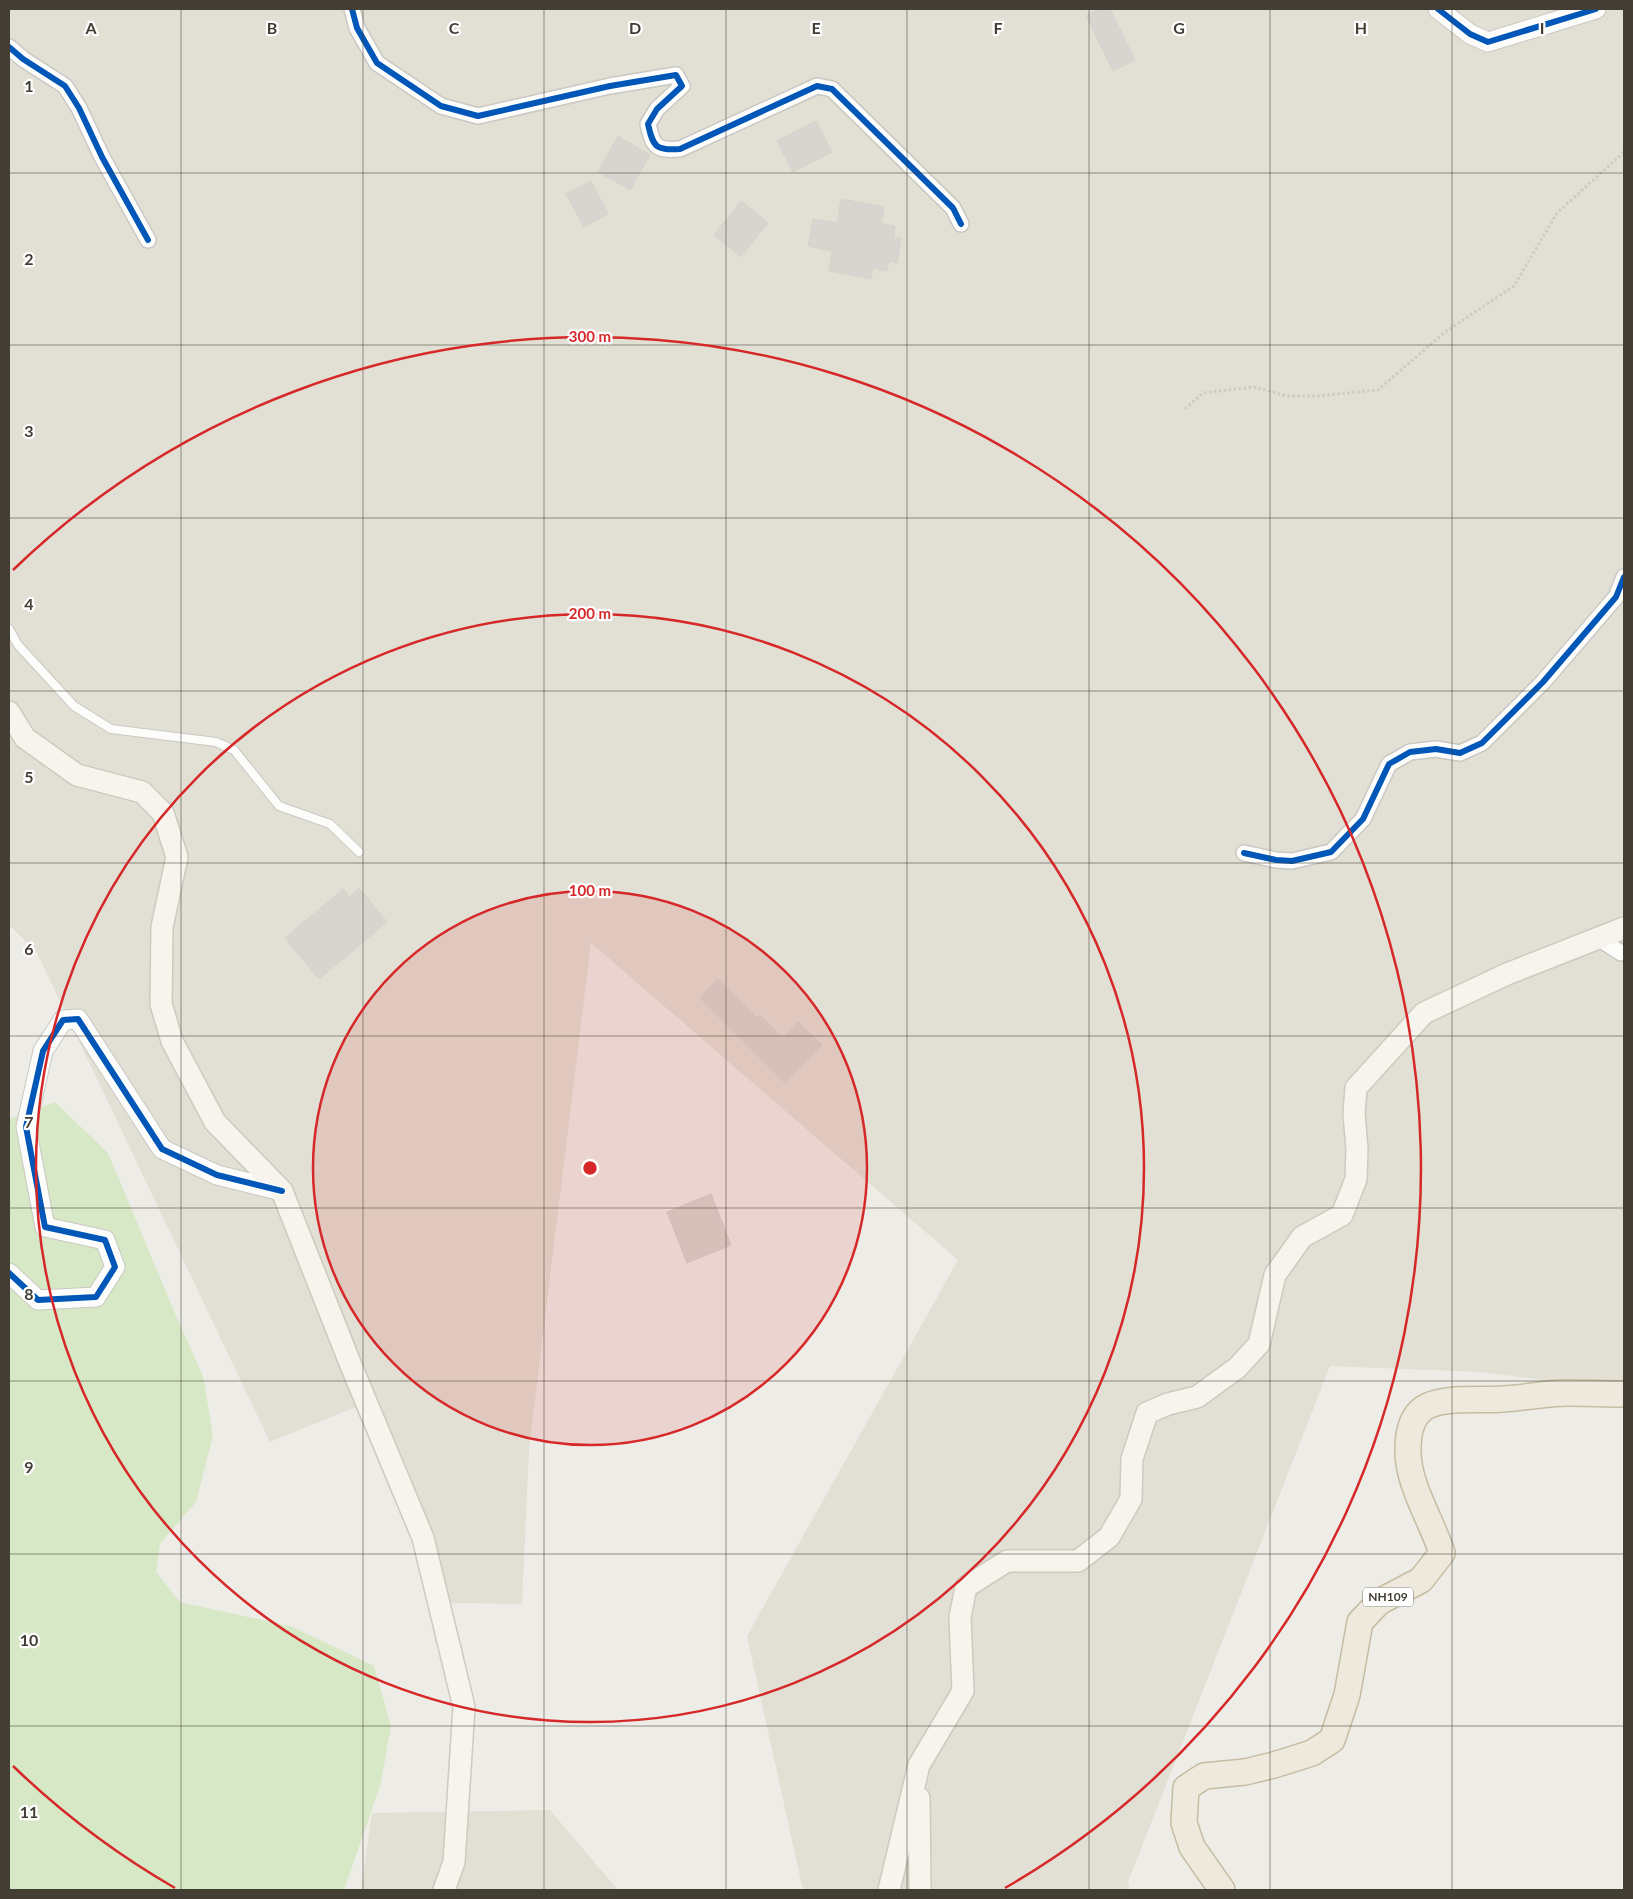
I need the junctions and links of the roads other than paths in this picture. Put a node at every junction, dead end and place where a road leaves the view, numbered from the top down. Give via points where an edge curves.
1 (352, 9) edge
2 (1438, 9) edge
3 (1596, 9) edge
4 (9, 47) edge
5 (961, 224) dead end
6 (148, 240) dead end
7 (1624, 577) edge
8 (9, 629) edge
9 (9, 712) edge
10 (359, 852) dead end
11 (1244, 853) dead end
12 (1624, 928) edge
13 (1598, 938) junction
14 (1624, 952) edge
15 (282, 1191) junction
16 (9, 1272) edge
17 (1624, 1394) edge
18 (919, 1764) junction
19 (444, 1890) edge
20 (889, 1890) edge
21 (920, 1890) edge
22 (1222, 1890) edge

1 - 5 street via 357,28 378,63 441,106 478,116 610,86 676,75 682,86 657,109 648,124 657,147 664,150 680,149 816,86 832,89 953,208
2 - 3 street via 1470,34 1488,42
4 - 6 street via 64,86 79,108
7 - 11 street via 1616,597 1543,682 1482,743 1460,753 1436,749 1410,752 1389,764 1363,819 1331,852 1292,861
8 - 10 lane via 18,645 74,706 111,730 216,742 234,750 279,806 330,824
9 - 15 main road via 25,738 78,775 142,792 163,813 177,857 162,927 161,1004 172,1041 215,1122
12 - 13 main road
13 - 14 street
13 - 18 main road via 1507,974 1424,1013 1356,1088 1356,1179 1342,1215 1302,1237 1275,1276 1259,1344 1237,1368 1197,1397 1147,1413 1132,1459 1131,1499 1109,1537 1078,1561 1008,1561 966,1587 960,1617 963,1691
15 - 16 street via 217,1175 162,1149 78,1019 63,1020 43,1051 26,1127 45,1227 105,1240 115,1267 96,1297 38,1300
15 - 19 main road via 423,1538 464,1707 454,1862
17 - 22 highway, NH109 via 1566,1393 1443,1401 1424,1408 1412,1423 1408,1450 1422,1508 1442,1553 1421,1580 1379,1602 1360,1622 1347,1695 1332,1740 1312,1753 1245,1772 1204,1776 1186,1788 1184,1823 1192,1847
18 - 20 main road
18 - 21 main road

